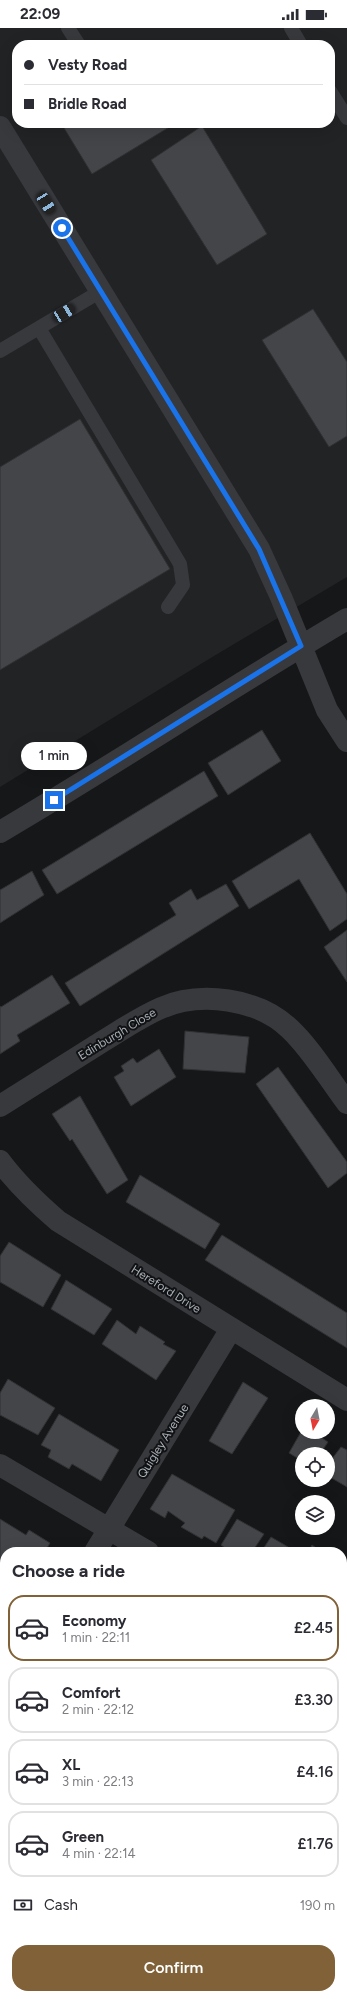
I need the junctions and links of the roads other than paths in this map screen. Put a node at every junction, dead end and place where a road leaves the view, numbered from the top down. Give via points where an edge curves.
1 (68, 28) edge
2 (291, 28) edge
3 (76, 40) edge
4 (298, 40) edge
5 (335, 99) edge
6 (347, 118) edge
7 (0, 127) edge
8 (101, 291) junction
9 (39, 328) junction
10 (0, 351) edge
11 (168, 607) dead end
12 (347, 619) edge
13 (301, 646) junction
14 (347, 740) edge
15 (0, 832) edge
16 (347, 1104) edge
17 (0, 1106) edge
18 (0, 1160) edge
19 (231, 1329) junction
20 (347, 1400) edge
21 (0, 1465) edge
22 (108, 1529) junction
23 (98, 1547) edge
24 (139, 1547) edge

1 - 3 lane
2 - 4 lane
5 - 6 lane
7 - 8 street
8 - 9 lane
8 - 13 street via 259,549
9 - 10 lane
9 - 11 lane via 180,564 183,585
12 - 13 street
13 - 14 street via 327,710
13 - 15 street
16 - 17 street, Edinburgh Close via 290,1028 257,1009 236,1003 201,999 162,1008 137,1020
18 - 19 street, Hereford Drive via 30,1198 58,1221
19 - 20 street, Hereford Drive
19 - 22 street, Quigley Avenue
21 - 22 street
22 - 23 street, Quigley Avenue
22 - 24 street

